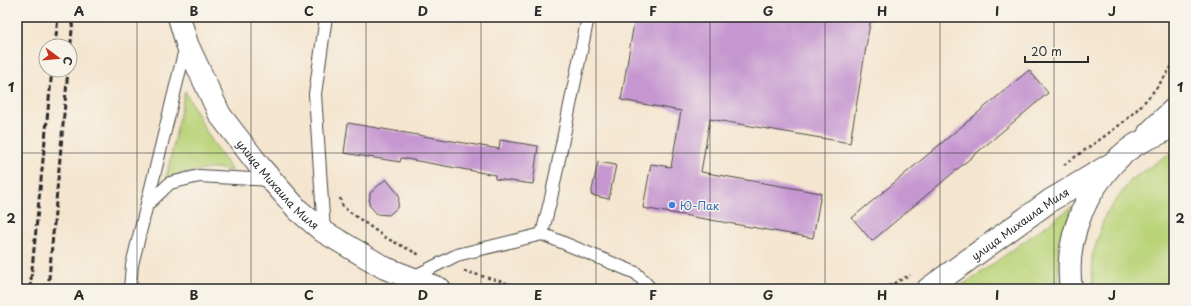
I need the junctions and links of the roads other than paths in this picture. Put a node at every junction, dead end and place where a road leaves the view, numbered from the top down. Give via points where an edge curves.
1 (179, 17) edge
2 (326, 17) edge
3 (588, 17) edge
4 (187, 44) junction
5 (1174, 109) edge
6 (1174, 127) edge
7 (1134, 145) junction
8 (1114, 162) junction
9 (272, 180) junction
10 (147, 206) junction
11 (324, 232) junction
12 (542, 234) junction
13 (411, 278) junction
14 (130, 289) edge
15 (440, 289) edge
16 (651, 289) edge
17 (928, 289) edge
18 (1071, 289) edge

1 - 4 main road, улица Михаила Миля
2 - 11 lane via 315,94
3 - 12 lane
4 - 9 main road, улица Михаила Миля via 220,115
4 - 10 lane
5 - 7 main road
6 - 7 main road
7 - 8 main road
8 - 17 main road, улица Михаила Миля via 1051,200
8 - 18 main road via 1094,187 1080,215 1071,246
9 - 10 lane via 199,176 170,183
9 - 11 main road, улица Михаила Миля via 298,210
10 - 14 lane via 132,265
11 - 13 main road, улица Михаила Миля via 385,268
12 - 13 lane via 457,255
12 - 16 lane via 636,274
13 - 15 main road, улица Михаила Миля

